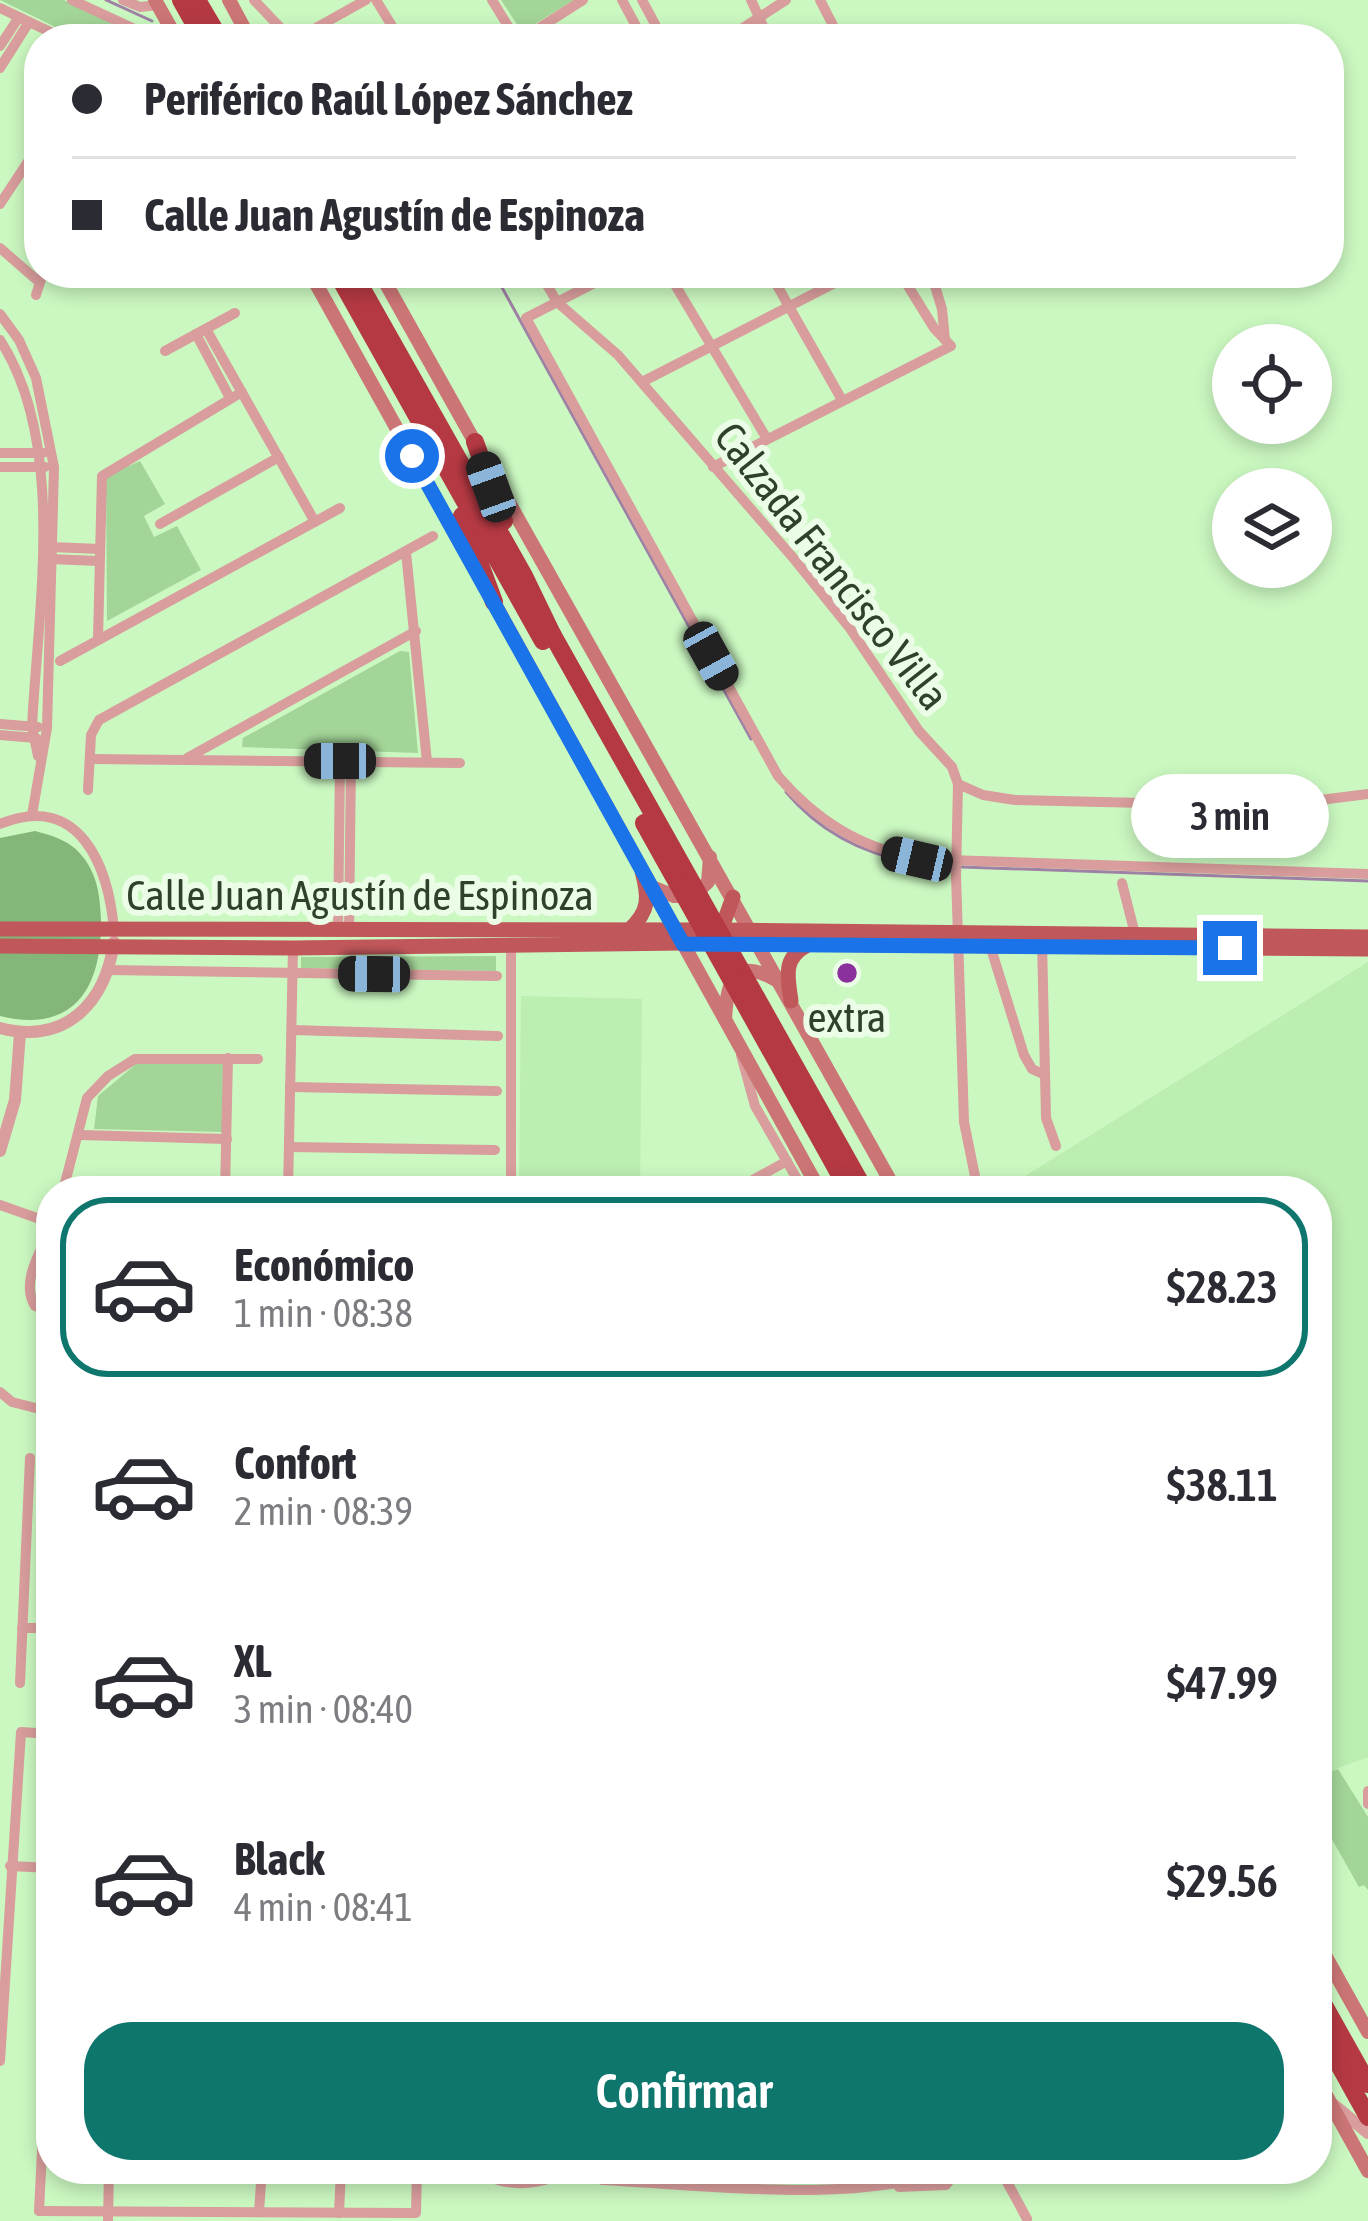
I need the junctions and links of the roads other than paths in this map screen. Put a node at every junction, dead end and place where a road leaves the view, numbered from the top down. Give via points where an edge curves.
1 (72, 0) edge
2 (254, 0) edge
3 (366, 0) edge
4 (583, 0) edge
5 (751, 0) edge
6 (786, 0) edge
7 (156, 2) edge
8 (0, 8) edge
9 (126, 11) edge
10 (761, 17) junction
11 (24, 20) junction
12 (33, 24) edge
13 (279, 24) edge
14 (322, 24) edge
15 (544, 24) edge
16 (750, 24) edge
17 (764, 24) edge
18 (0, 46) edge
19 (0, 68) edge
20 (24, 168) edge
21 (0, 204) edge
22 (38, 288) edge
23 (318, 288) edge
24 (345, 288) edge
25 (361, 288) edge
26 (388, 288) edge
27 (544, 288) edge
28 (549, 288) edge
29 (585, 288) edge
30 (677, 288) edge
31 (779, 288) edge
32 (824, 288) edge
33 (910, 288) edge
34 (936, 288) edge
35 (36, 295) dead end
36 (557, 302) junction
37 (789, 306) junction
38 (235, 313) dead end
39 (0, 314) edge
40 (201, 332) junction
41 (0, 340) edge
42 (948, 343) junction
43 (712, 346) junction
44 (165, 351) dead end
45 (642, 382) junction
46 (236, 395) junction
47 (842, 400) junction
48 (767, 439) junction
49 (475, 442) junction
50 (436, 450) junction
51 (0, 453) edge
52 (735, 455) junction
53 (279, 457) junction
54 (47, 460) junction
55 (0, 466) edge
56 (713, 467) junction
57 (735, 491) junction
58 (340, 508) dead end
59 (315, 522) junction
60 (160, 524) dead end
61 (434, 536) dead end
62 (406, 552) junction
63 (47, 553) junction
64 (100, 555) junction
65 (524, 576) junction
66 (494, 602) junction
67 (416, 631) junction
68 (547, 638) junction
69 (98, 639) junction
70 (60, 661) dead end
71 (0, 724) edge
72 (39, 733) junction
73 (0, 735) edge
74 (90, 759) junction
75 (184, 760) junction
76 (346, 762) junction
77 (428, 762) junction
78 (460, 763) dead end
79 (958, 784) junction
80 (88, 790) dead end
81 (1368, 794) edge
82 (32, 815) junction
83 (0, 824) edge
84 (710, 856) junction
85 (956, 867) junction
86 (642, 871) junction
87 (1368, 874) edge
88 (1122, 883) dead end
89 (652, 887) junction
90 (733, 897) junction
91 (0, 929) edge
92 (629, 930) junction
93 (721, 930) junction
94 (487, 931) junction
95 (532, 931) junction
96 (344, 932) junction
97 (679, 937) junction
98 (756, 938) junction
99 (1368, 938) edge
100 (114, 939) junction
101 (959, 940) junction
102 (989, 940) junction
103 (1042, 940) junction
104 (1136, 941) junction
105 (0, 946) edge
106 (807, 946) junction
107 (511, 947) junction
108 (293, 948) junction
109 (1368, 949) edge
110 (109, 970) junction
111 (293, 973) junction
112 (497, 976) dead end
113 (781, 982) junction
114 (791, 1001) junction
115 (725, 1019) junction
116 (0, 1028) edge
117 (292, 1030) junction
118 (20, 1033) junction
119 (498, 1036) dead end
120 (740, 1046) junction
121 (228, 1058) junction
122 (258, 1059) dead end
123 (1043, 1074) junction
124 (290, 1087) junction
125 (497, 1091) dead end
126 (80, 1136) junction
127 (226, 1139) junction
128 (1056, 1146) dead end
129 (289, 1147) junction
130 (495, 1150) dead end
131 (0, 1151) edge
132 (787, 1161) junction
133 (68, 1176) edge
134 (225, 1176) edge
135 (288, 1176) edge
136 (511, 1176) edge
137 (760, 1176) edge
138 (796, 1176) edge
139 (812, 1176) edge
140 (841, 1176) edge
141 (856, 1176) edge
142 (888, 1176) edge
143 (974, 1176) edge
144 (0, 1205) edge
145 (36, 1219) edge
146 (36, 1263) edge
147 (36, 1306) edge
148 (0, 1392) edge
149 (36, 1408) edge
150 (30, 1458) dead end
151 (22, 1628) junction
152 (36, 1628) edge
153 (20, 1683) dead end
154 (36, 1733) edge
155 (1367, 1791) edge
156 (1368, 1804) edge
157 (10, 1866) junction
158 (36, 1867) edge
159 (1332, 1967) edge
160 (1332, 2020) edge
161 (1368, 2032) edge
162 (1332, 2052) edge
163 (0, 2061) edge
164 (1368, 2084) edge
165 (1332, 2103) edge
166 (1332, 2105) edge
167 (1368, 2117) edge
168 (1368, 2133) edge
169 (1368, 2171) edge
170 (42, 2184) edge
171 (109, 2184) edge
172 (261, 2184) edge
173 (340, 2184) edge
174 (417, 2184) edge
175 (669, 2184) edge
176 (898, 2184) edge
177 (1008, 2184) edge
178 (39, 2211) junction
179 (259, 2212) junction
180 (339, 2213) junction
181 (108, 2216) edge
182 (1027, 2219) edge
183 (25, 2221) edge

1 - 9 street
2 - 13 street
3 - 14 street
4 - 15 street
5 - 10 street
6 - 10 street
7 - 9 street
8 - 11 street
10 - 16 street
10 - 17 street
11 - 12 street
11 - 18 street
11 - 19 street
20 - 21 street
22 - 35 street
23 - 66 main road
24 - 50 highway
25 - 65 highway
26 - 49 main road
27 - 36 street
28 - 36 street, Calzada Francisco Villa
29 - 36 street
30 - 43 street
31 - 37 street
32 - 37 street
33 - 42 street
34 - 42 street
36 - 45 street, Calzada Francisco Villa
36 - 85 street via 526,318 778,776 851,838
37 - 43 street
37 - 47 street
38 - 40 street
39 - 54 street via 30,361
40 - 44 street
40 - 46 street
41 - 54 street via 25,384
42 - 47 street
43 - 45 street
43 - 48 street
45 - 56 street, Calzada Francisco Villa
46 - 53 street
46 - 64 street via 104,472
47 - 48 street
48 - 52 street
49 - 65 highway
49 - 84 main road
50 - 66 highway
50 - 68 highway
51 - 54 street
52 - 56 street
52 - 57 street
53 - 59 street
53 - 60 street
54 - 55 street
54 - 63 street
56 - 57 street, Calzada Francisco Villa
57 - 79 street, Calzada Francisco Villa via 849,627
58 - 59 street
59 - 69 street
61 - 62 street
62 - 67 street
62 - 74 street via 104,717 92,730
63 - 64 street
63 - 72 street
64 - 69 street
65 - 68 highway
66 - 86 main road
67 - 75 street
67 - 77 street
68 - 140 highway, bridge
68 - 141 highway, bridge
69 - 70 street
71 - 72 street
72 - 73 street
72 - 82 street
74 - 75 street
74 - 80 street
75 - 76 street
76 - 77 street
76 - 96 street
77 - 78 street
79 - 81 street via 1016,800 1273,806
79 - 85 street
82 - 83 street
82 - 100 street via 64,823 92,849 109,884
84 - 89 main road via 708,882 693,896
84 - 90 main road
85 - 87 street
85 - 101 street
86 - 89 main road
86 - 92 main road via 648,906
88 - 104 street
89 - 97 main road
90 - 93 main road
90 - 98 main road
91 - 100 main road, Calle Juan Agustín de Espinoza
92 - 95 main road, Calle Juan Agustín de Espinoza
92 - 97 main road, Calle Juan Agustín de Espinoza
93 - 97 main road, Calle Juan Agustín de Espinoza
93 - 98 main road, Calle Juan Agustín de Espinoza
94 - 95 main road, Calle Juan Agustín de Espinoza
94 - 96 main road, Calle Juan Agustín de Espinoza
94 - 107 main road
95 - 107 main road
96 - 100 main road, Calle Juan Agustín de Espinoza
97 - 98 main road, Calle Juan Agustín de Espinoza
97 - 107 main road, Calle Juan Agustín de Espinoza
97 - 115 main road
98 - 101 main road, Calle Juan Agustín de Espinoza
98 - 106 main road, Calle Juan Agustín de Espinoza
98 - 113 main road
99 - 104 main road, Calle Juan Agustín de Espinoza
100 - 105 main road, Calle Juan Agustín de Espinoza
100 - 108 main road, Calle Juan Agustín de Espinoza
100 - 110 street
101 - 102 main road, Calle Juan Agustín de Espinoza
101 - 106 main road, Calle Juan Agustín de Espinoza
101 - 143 street via 964,1122
102 - 103 main road, Calle Juan Agustín de Espinoza
102 - 123 street via 1024,1055
103 - 104 main road, Calle Juan Agustín de Espinoza
103 - 123 street
104 - 109 main road, Calle Juan Agustín de Espinoza
106 - 114 main road via 788,967
107 - 108 main road, Calle Juan Agustín de Espinoza
107 - 136 street
108 - 111 street
110 - 111 street
110 - 118 street via 66,1024
111 - 112 street
111 - 117 street
113 - 114 main road
113 - 115 main road via 753,970 738,973
114 - 142 main road
115 - 120 main road
116 - 118 street
117 - 119 street
117 - 124 street
118 - 131 street via 15,1100
120 - 132 street via 749,1093
120 - 139 main road
121 - 122 street
121 - 126 street via 135,1059 87,1098
121 - 127 street
123 - 128 street
124 - 125 street
124 - 129 street
126 - 127 street
126 - 133 street
127 - 134 street
129 - 130 street
129 - 135 street
132 - 137 street
132 - 138 street
144 - 145 street
146 - 147 street via 28,1284
148 - 149 street
150 - 151 street
151 - 152 street
151 - 153 street
154 - 157 street via 21,1732
155 - 156 street
157 - 158 street
157 - 163 street
159 - 161 main road
160 - 164 highway
162 - 167 highway
165 - 168 street
166 - 169 main road
170 - 178 street
171 - 181 street
172 - 179 street
173 - 180 street
174 - 180 street via 416,2213
175 - 176 street
177 - 182 street
178 - 181 street
178 - 183 street
179 - 180 street
179 - 181 street

